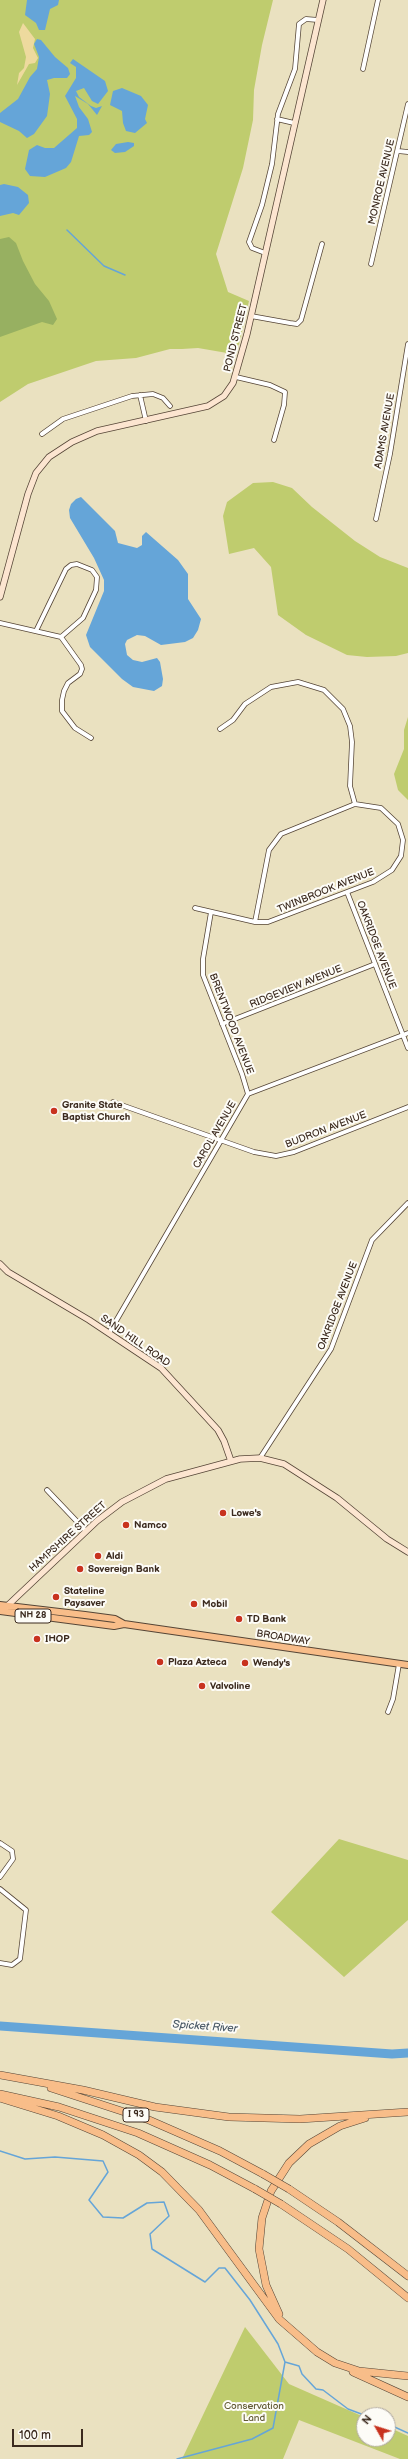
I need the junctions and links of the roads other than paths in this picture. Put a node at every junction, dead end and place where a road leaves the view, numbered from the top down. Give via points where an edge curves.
1 (323, 0) edge
2 (378, 0) edge
3 (318, 20) junction
4 (363, 68) dead end
5 (408, 104) edge
6 (277, 119) junction
7 (294, 123) junction
8 (398, 151) junction
9 (408, 152) edge
10 (322, 244) dead end
11 (265, 253) junction
12 (370, 264) dead end
13 (251, 316) junction
14 (408, 344) edge
15 (236, 377) junction
16 (140, 395) junction
17 (170, 406) dead end
18 (146, 421) junction
19 (42, 434) dead end
20 (274, 440) dead end
21 (376, 519) dead end
22 (0, 597) edge
23 (0, 623) edge
24 (36, 631) junction
25 (61, 637) junction
26 (220, 729) dead end
27 (91, 738) dead end
28 (355, 804) junction
29 (347, 892) junction
30 (195, 908) dead end
31 (211, 912) junction
32 (255, 922) junction
33 (375, 964) junction
34 (222, 1024) junction
35 (408, 1033) edge
36 (403, 1035) junction
37 (408, 1048) edge
38 (248, 1094) junction
39 (113, 1102) dead end
40 (408, 1108) edge
41 (221, 1140) junction
42 (408, 1203) edge
43 (0, 1264) edge
44 (109, 1333) junction
45 (260, 1458) junction
46 (231, 1462) junction
47 (47, 1490) dead end
48 (86, 1531) junction
49 (408, 1552) edge
50 (0, 1605) edge
51 (7, 1606) junction
52 (0, 1612) edge
53 (124, 1624) junction
54 (399, 1664) junction
55 (408, 1665) edge
56 (388, 1712) dead end
57 (0, 1843) edge
58 (0, 1876) edge
59 (0, 1889) edge
60 (0, 1963) edge
61 (0, 2076) edge
62 (0, 2094) edge
63 (0, 2098) edge
64 (408, 2112) edge
65 (388, 2113) junction
66 (408, 2276) edge
67 (408, 2298) edge
68 (292, 2331) junction
69 (335, 2363) junction
70 (408, 2376) edge
71 (408, 2397) edge

1 - 3 street, POND STREET
2 - 4 street
3 - 6 street via 306,19 299,24 295,69
3 - 7 street, POND STREET
5 - 8 street, MONROE AVENUE
6 - 7 street
6 - 11 street via 272,164 262,205 249,242 252,248
7 - 11 street, POND STREET
8 - 9 street
8 - 12 street, MONROE AVENUE
10 - 13 street via 301,320 297,324
11 - 13 street, POND STREET
13 - 15 street, POND STREET
14 - 21 street, ADAMS AVENUE via 390,454
15 - 18 street, POND STREET via 228,392 214,404
15 - 20 street via 270,385 285,392 284,406
16 - 17 street via 157,395
16 - 18 street
16 - 19 street via 63,419
18 - 22 street, POND STREET via 87,434 59,450 42,464 28,494
23 - 24 street
24 - 25 street
24 - 25 street via 66,570 78,564 92,570 97,577 96,590 83,618
25 - 27 street via 82,669 64,691 62,711 75,728
26 - 28 street via 229,724 248,701 271,687 298,682 324,690 343,709 350,726 350,786
28 - 29 street, TWINBROOK AVENUE via 370,805 386,811 398,824 403,846 398,862 387,874
28 - 32 street, TWINBROOK AVENUE via 286,831 277,837 269,850
29 - 32 street, TWINBROOK AVENUE via 284,917 268,922
29 - 33 street, OAKRIDGE AVENUE
30 - 31 street, TWINBROOK AVENUE
31 - 32 street, TWINBROOK AVENUE
31 - 34 street, BRENTWOOD AVENUE via 202,970
33 - 34 street, RIDGEVIEW AVENUE
33 - 36 street, OAKRIDGE AVENUE
34 - 38 street, BRENTWOOD AVENUE
35 - 36 street, CAROL AVENUE
36 - 37 street, OAKRIDGE AVENUE
36 - 38 street, CAROL AVENUE
38 - 41 street, CAROL AVENUE
39 - 41 street, BUDRON AVENUE
40 - 41 street, BUDRON AVENUE via 282,1155 254,1152
41 - 44 street, CAROL AVENUE
42 - 45 street, OAKRIDGE AVENUE via 372,1240 331,1349
43 - 44 street, SAND HILL ROAD via 20,1280
44 - 46 street, SAND HILL ROAD via 148,1358 169,1376 220,1434
45 - 46 street, HAMPSHIRE STREET
45 - 49 street, HAMPSHIRE STREET via 284,1464 305,1477
46 - 48 street, HAMPSHIRE STREET via 151,1486 115,1507
47 - 48 street
48 - 51 street, HAMPSHIRE STREET
50 - 51 main road, NH 28
51 - 52 street, HAMPSHIRE STREET
51 - 53 main road, NH 28 via 115,1619
52 - 53 main road, NH 28 via 114,1626
53 - 54 main road, BROADWAY / NH 28
54 - 55 main road, BROADWAY
54 - 56 street
57 - 58 street via 12,1851 13,1859
59 - 60 street via 26,1910 20,1959 12,1965
61 - 65 highway via 83,2090 155,2107 229,2117 300,2119
61 - 66 highway, I 93, bridge via 71,2094 133,2114 194,2139 289,2189 338,2222
62 - 67 highway, I 93, bridge via 59,2107 132,2131 210,2165 281,2204 348,2249
63 - 68 highway via 58,2116 103,2135 139,2155 162,2172 195,2204 271,2309
64 - 65 highway
65 - 68 highway via 348,2123 316,2139 289,2163 271,2191 260,2228 261,2263 272,2300
68 - 69 highway via 310,2348
69 - 70 highway via 364,2372
69 - 71 highway

